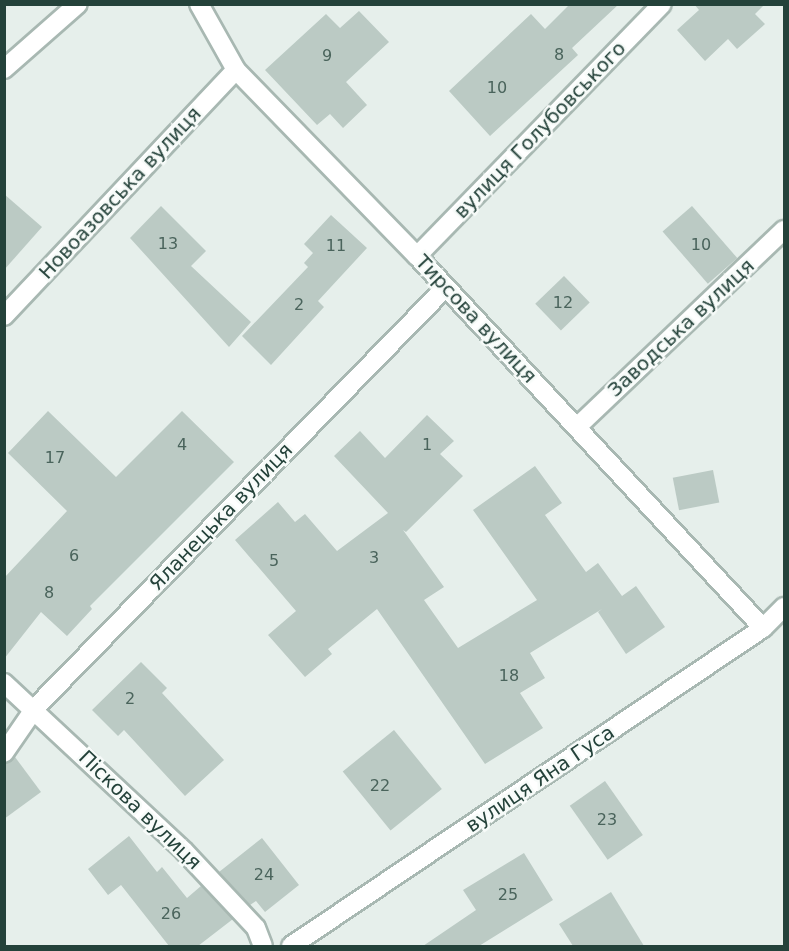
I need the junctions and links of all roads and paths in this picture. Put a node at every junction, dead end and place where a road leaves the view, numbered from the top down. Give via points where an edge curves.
1 (78, 4) edge
2 (199, 4) edge
3 (662, 4) edge
4 (4, 69) edge
5 (236, 70) junction
6 (784, 230) edge
7 (417, 256) junction
8 (446, 287) junction
9 (4, 316) edge
10 (577, 427) junction
11 (784, 607) edge
12 (763, 628) junction
13 (4, 683) edge
14 (35, 708) junction
15 (4, 753) edge
16 (263, 946) edge
17 (291, 946) edge

1 - 4 street
2 - 5 street, Тирсова вулиця
3 - 7 street, вулиця Голубовського
5 - 7 street, Тирсова вулиця
5 - 9 street, Новоазовська вулиця
6 - 10 street, Заводська вулиця
7 - 8 street, Тирсова вулиця
8 - 10 street, Тирсова вулиця
8 - 14 street, Яланецька вулиця
10 - 12 street, Тирсова вулиця
11 - 12 street, вулиця Яна Гуса
12 - 17 street, вулиця Яна Гуса
13 - 14 street, Піскова вулиця
14 - 15 street, Яланецька вулиця
14 - 16 street, Піскова вулиця via 184,851 256,928

